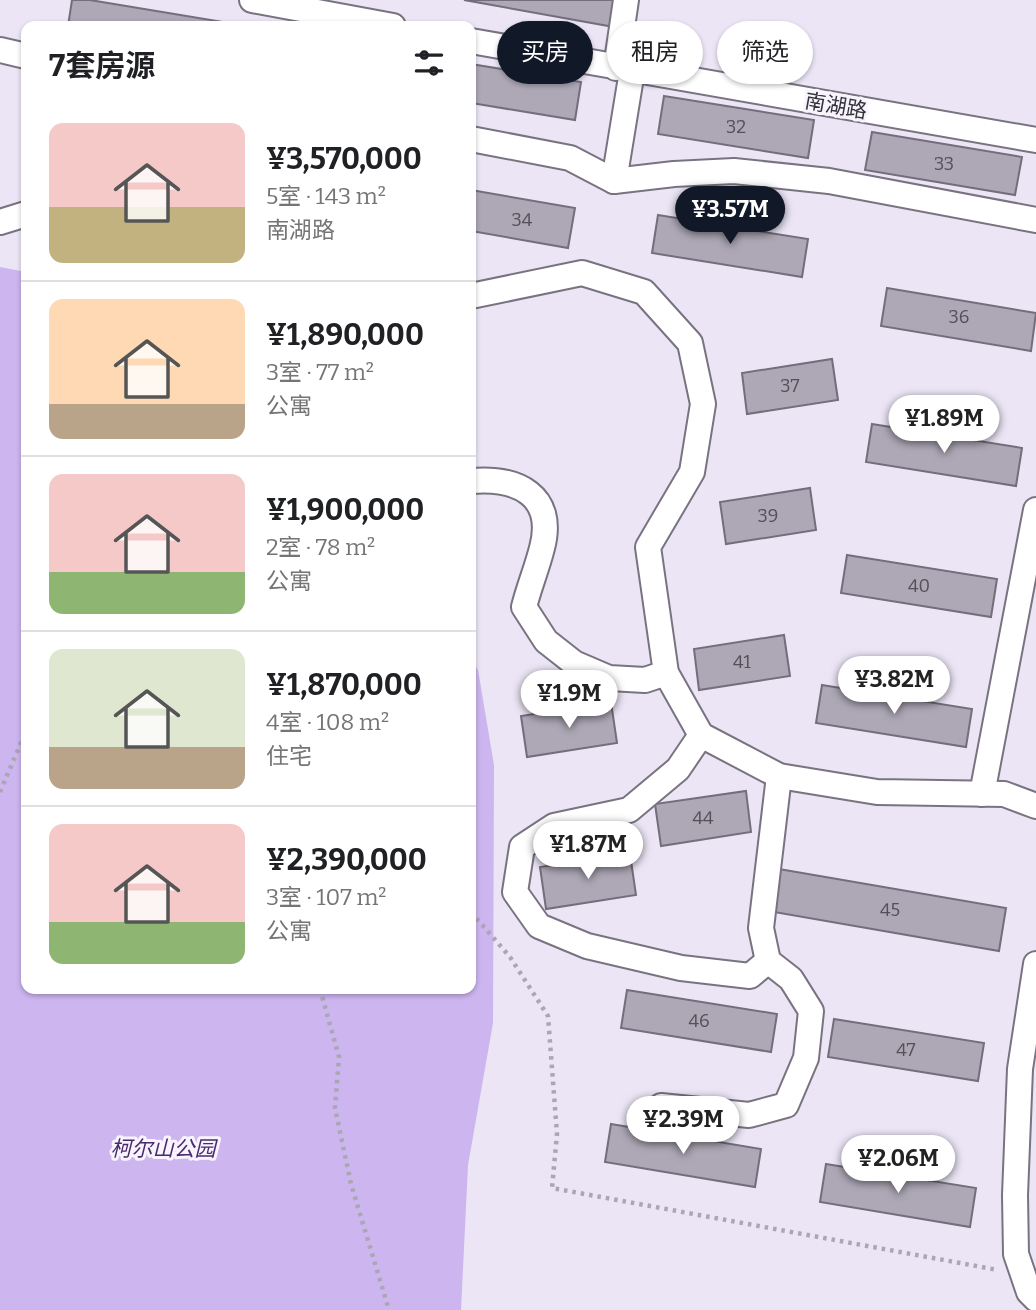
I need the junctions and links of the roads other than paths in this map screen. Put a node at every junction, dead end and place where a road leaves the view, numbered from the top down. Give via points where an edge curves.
1 (252, 0) edge
2 (626, 0) edge
3 (366, 21) edge
4 (625, 21) edge
5 (476, 42) edge
6 (0, 50) edge
7 (21, 55) edge
8 (607, 66) edge
9 (703, 83) edge
10 (623, 84) edge
11 (476, 140) edge
12 (1036, 140) edge
13 (614, 181) junction
14 (21, 216) edge
15 (1036, 220) edge
16 (0, 222) edge
17 (476, 295) edge
18 (476, 481) edge
19 (1036, 510) edge
20 (666, 673) junction
21 (701, 735) junction
22 (779, 776) junction
23 (982, 794) junction
24 (1036, 806) edge
25 (768, 961) junction
26 (1036, 964) edge
27 (661, 1106) dead end
28 (1036, 1299) edge

1 - 3 street
2 - 4 street
5 - 8 street, 南湖路
6 - 7 street
9 - 12 street, 南湖路
10 - 13 street
11 - 13 street via 570,158
13 - 15 street via 734,171 829,181
14 - 16 street
17 - 20 street via 582,273 644,292 690,344 703,404 692,472 648,547
18 - 20 street via 516,485 531,492 541,506 543,547 524,607 546,641 574,663 609,678 645,680
19 - 23 street
20 - 21 street
21 - 22 street
21 - 25 street via 678,769 629,810 554,826 522,848 515,892 539,926 587,946 681,968 750,976
22 - 23 street via 877,792
22 - 25 street via 761,928
23 - 24 street via 1004,794
25 - 27 street via 791,979 811,1011 806,1058 786,1105 749,1115
26 - 28 street via 1020,1069 1015,1181 1016,1254 1029,1292

